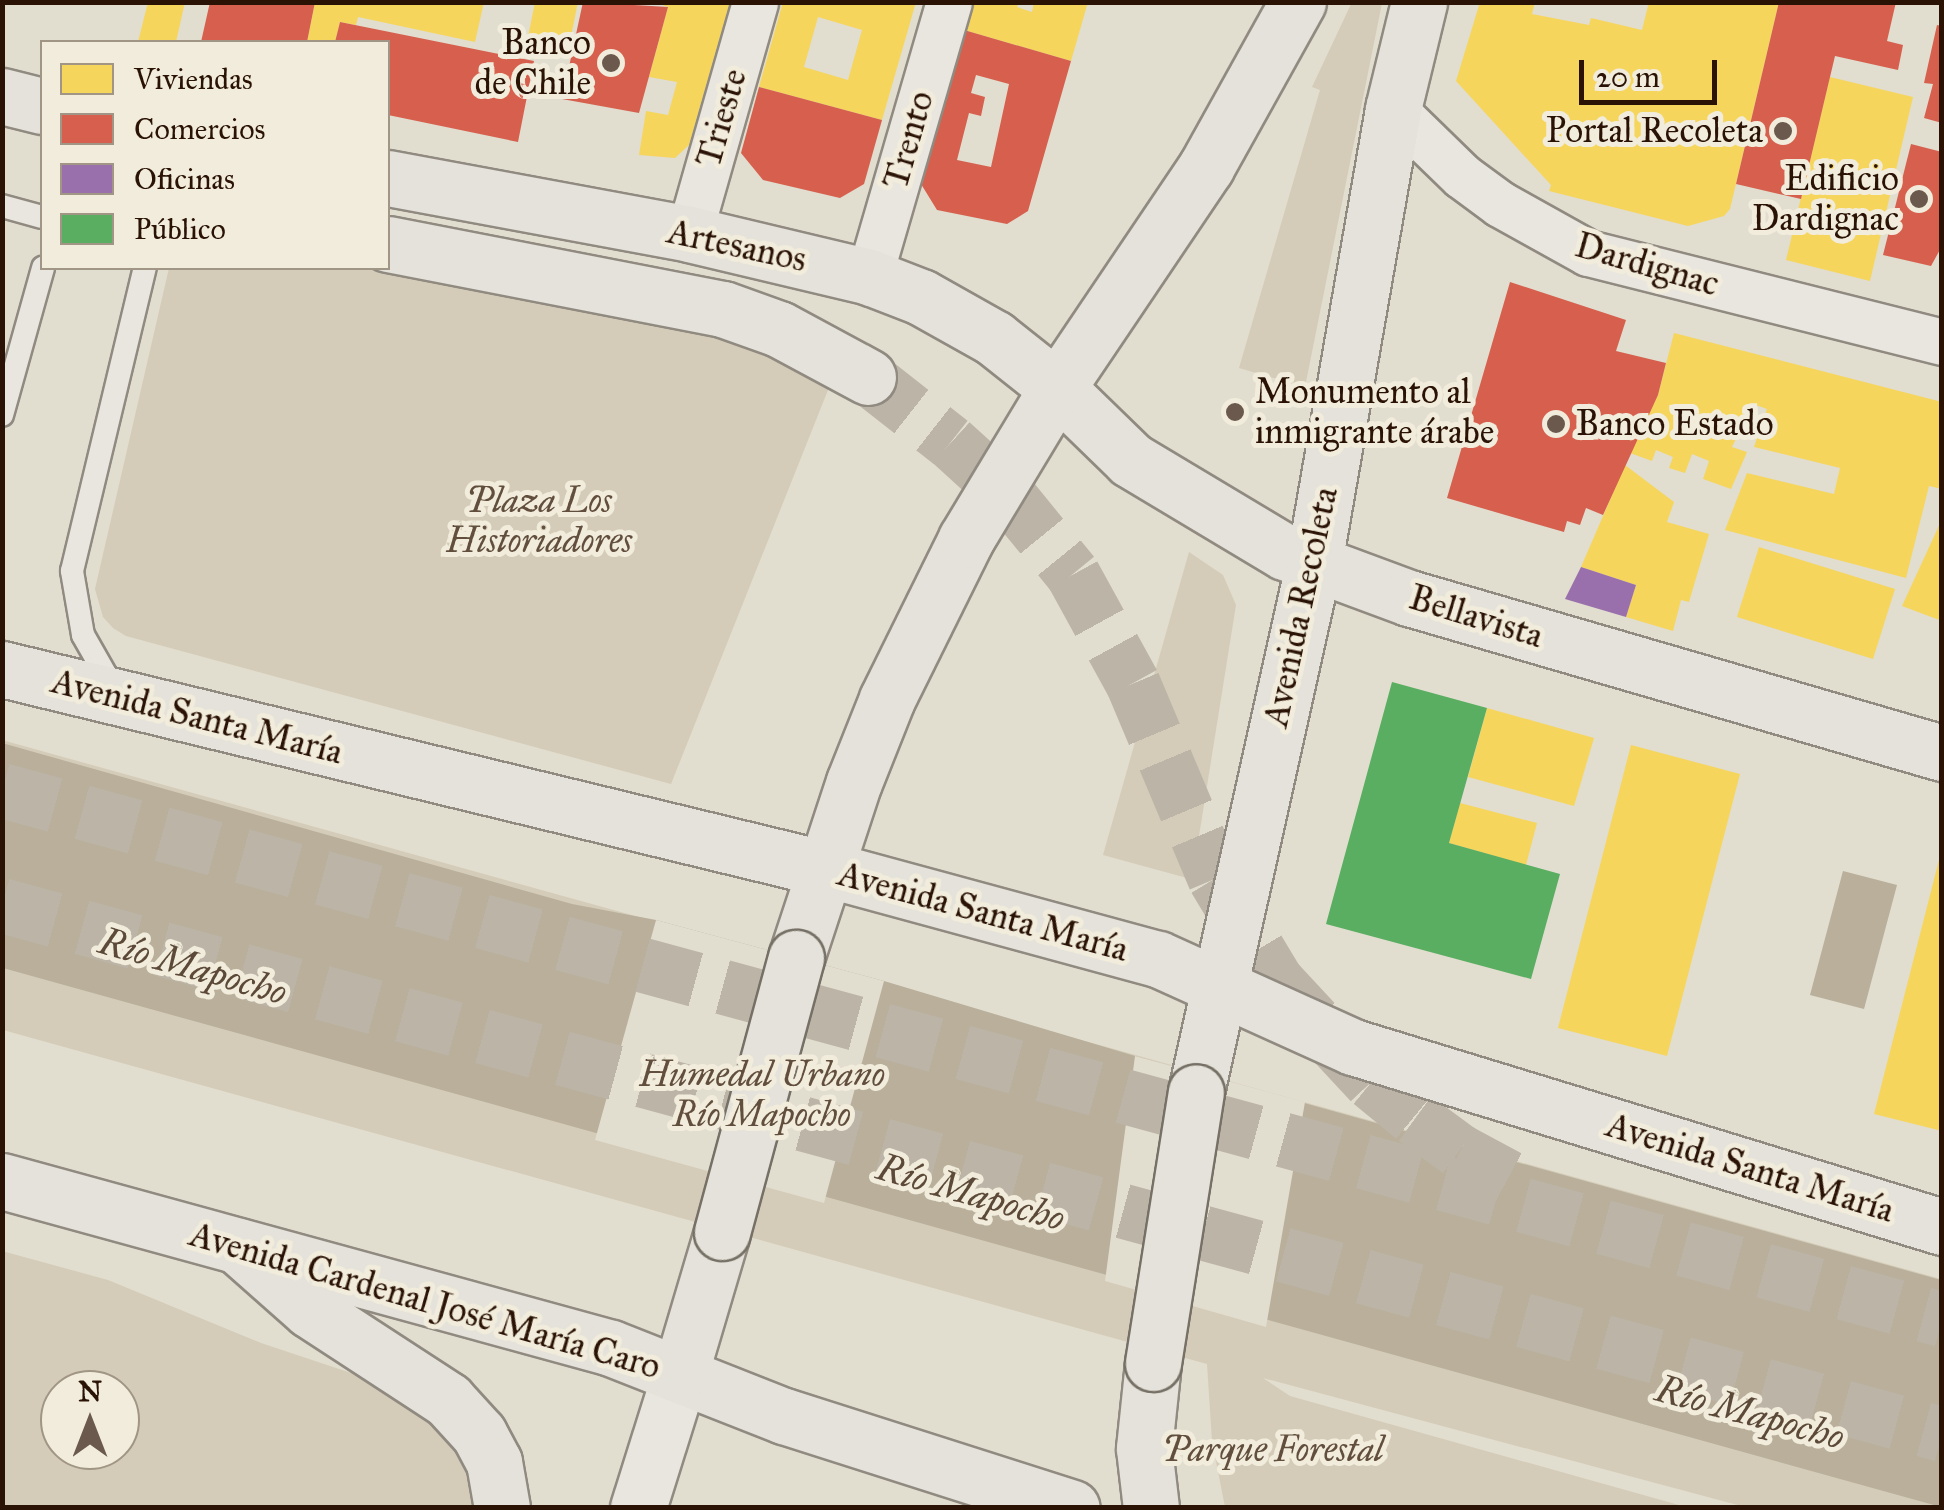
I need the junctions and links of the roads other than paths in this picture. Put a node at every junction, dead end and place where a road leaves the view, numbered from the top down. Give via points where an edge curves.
1 (754, 2) edge
2 (948, 2) edge
3 (1298, 2) edge
4 (1419, 2) edge
5 (2, 96) edge
6 (40, 106) edge
7 (1393, 110) junction
8 (390, 178) edge
9 (2, 206) edge
10 (40, 216) edge
11 (689, 234) junction
12 (390, 244) edge
13 (42, 270) edge
14 (145, 270) edge
15 (870, 277) junction
16 (1942, 342) edge
17 (868, 377) tunnel mouth
18 (1057, 388) junction
19 (2, 415) edge
20 (1314, 562) junction
21 (2, 669) edge
22 (146, 705) junction
23 (1942, 753) edge
24 (826, 869) junction
25 (1218, 984) junction
26 (2, 1181) edge
27 (1942, 1227) edge
28 (238, 1246) junction
29 (680, 1374) junction
30 (502, 1508) edge
31 (638, 1508) edge
32 (1072, 1508) edge
33 (1151, 1508) edge

1 - 11 street, Trieste
2 - 15 street, Trento
3 - 18 main road via 1206,167
4 - 7 main road, Avenida Recoleta
5 - 6 main road
7 - 16 street, Dardignac via 1474,186 1588,253
7 - 20 main road, Avenida Recoleta
8 - 11 main road, Artesanos
9 - 10 lane
11 - 15 main road, Artesanos
12 - 17 main road via 723,309 779,329
13 - 19 lane
14 - 22 lane via 72,571 74,604 95,662 112,686
15 - 18 main road, Artesanos via 970,322
18 - 20 main road, Bellavista via 1131,460 1258,540
18 - 24 main road via 924,618 854,782
20 - 23 main road, Bellavista via 1409,598
20 - 25 main road, Avenida Recoleta
21 - 22 main road, Avenida Santa María
22 - 24 main road, Avenida Santa María
24 - 25 main road, Avenida Santa María via 1158,959
24 - 29 main road, bridge
25 - 27 main road, Avenida Santa María via 1352,1047
25 - 33 main road, Avenida Recoleta, bridge via 1153,1363 1144,1448
26 - 28 main road, Avenida Cardenal José María Caro
28 - 29 main road, Avenida Cardenal José María Caro via 610,1348
28 - 30 main road via 310,1310 448,1400 494,1462
29 - 31 main road
29 - 32 main road, Avenida Cardenal José María Caro via 784,1416

